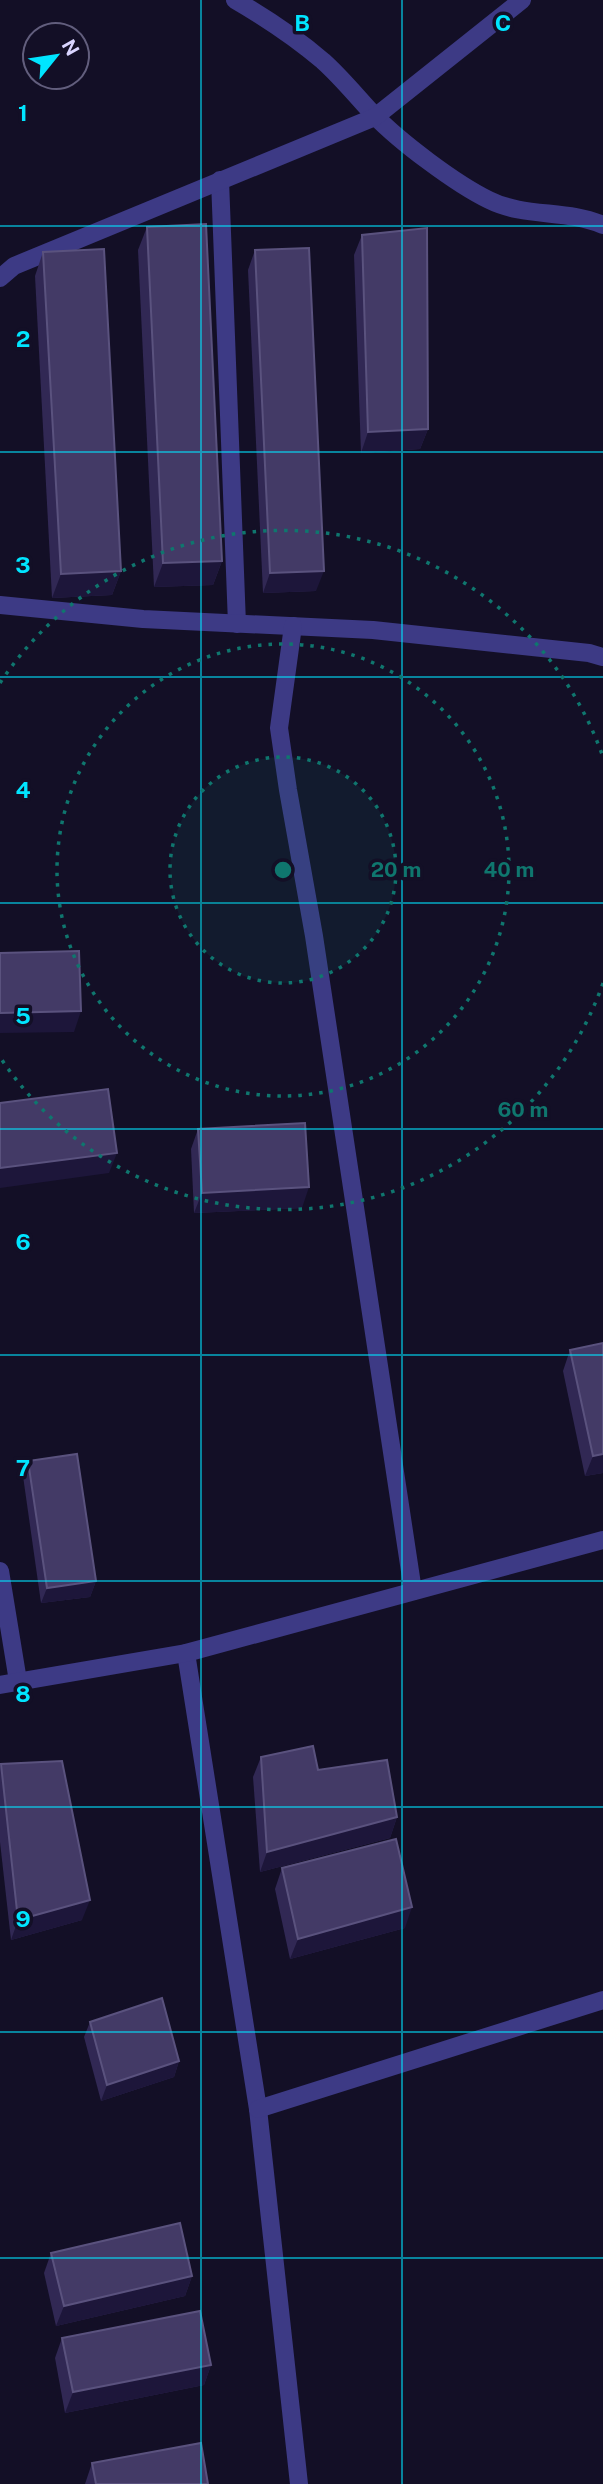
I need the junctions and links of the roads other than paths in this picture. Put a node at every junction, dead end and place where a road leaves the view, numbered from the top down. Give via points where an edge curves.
1 (236, 0) edge
2 (522, 0) edge
3 (376, 117) junction
4 (220, 180) junction
5 (603, 225) edge
6 (0, 278) edge
7 (0, 605) edge
8 (237, 624) junction
9 (293, 626) junction
10 (603, 657) edge
11 (603, 1540) edge
12 (0, 1571) edge
13 (413, 1591) junction
14 (186, 1653) junction
15 (9, 1683) edge
16 (603, 2000) edge
17 (258, 2109) junction
18 (299, 2484) edge

1 - 3 street via 322,60
2 - 3 street
3 - 4 street
3 - 5 street via 436,166 490,201 523,211 587,218
4 - 6 street via 14,266
4 - 8 street
7 - 8 street via 143,620
8 - 9 street
9 - 10 street via 373,630
9 - 13 street via 279,728
11 - 13 street
12 - 15 street
13 - 14 street
14 - 15 street
14 - 17 street
16 - 17 street
17 - 18 street

